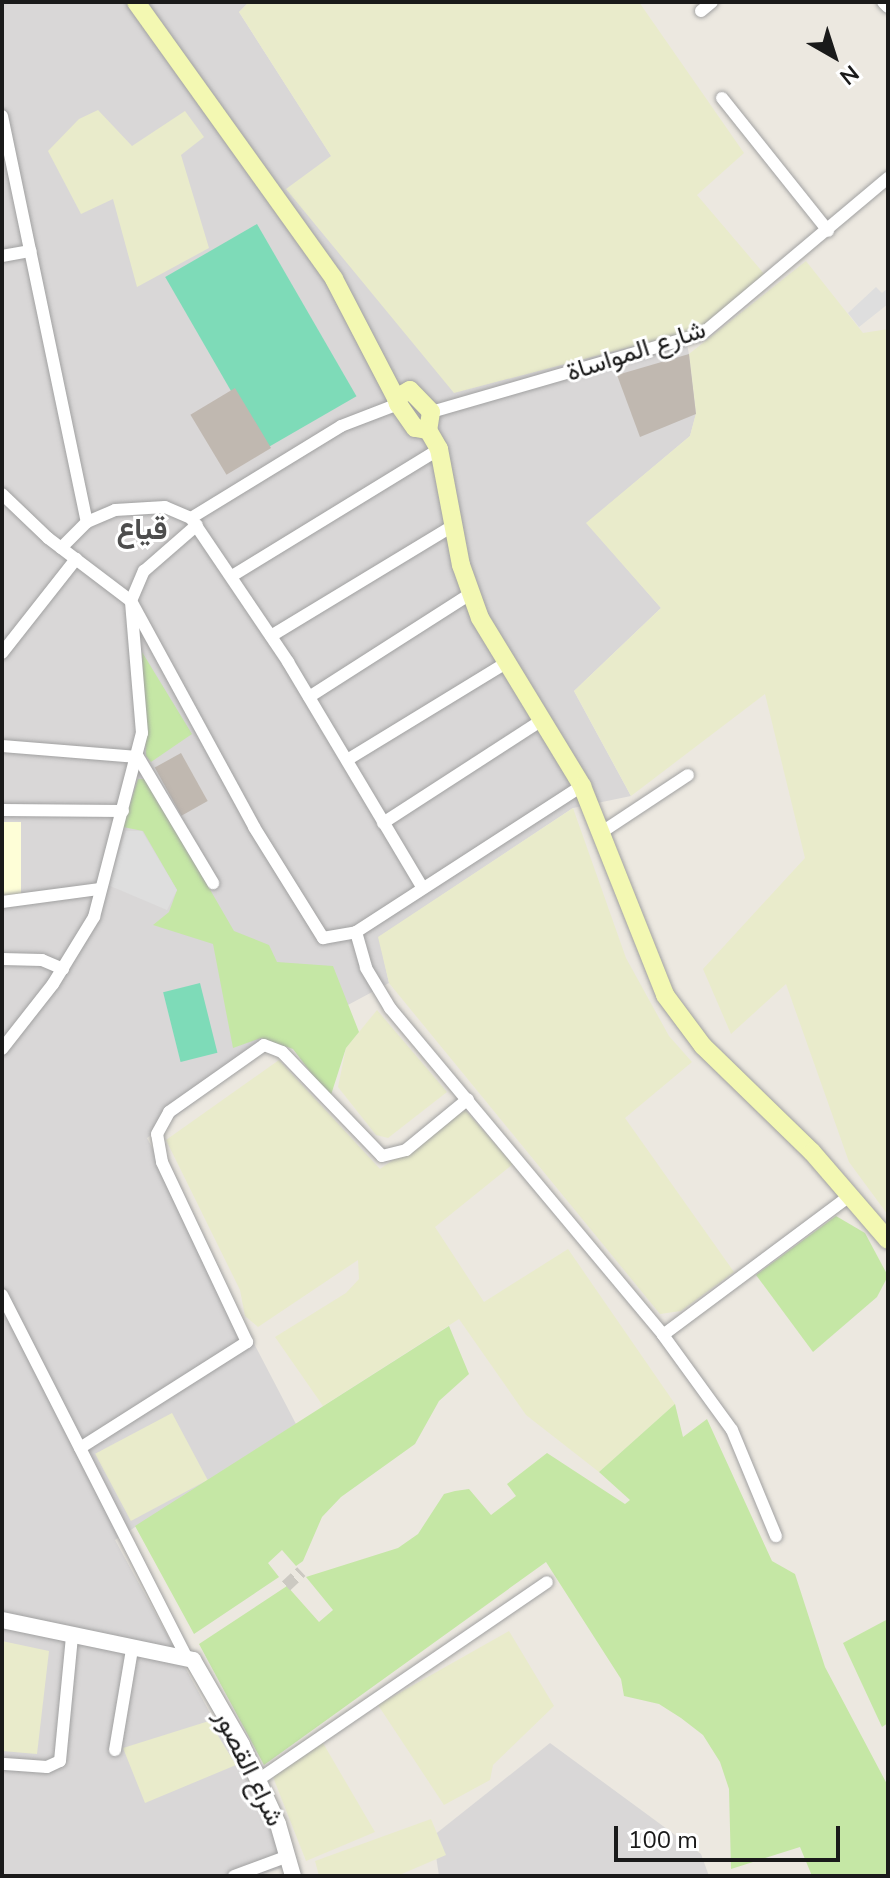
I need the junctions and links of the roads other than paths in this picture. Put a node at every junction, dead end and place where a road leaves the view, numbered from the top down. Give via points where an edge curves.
1 (136, 2) edge
2 (712, 2) edge
3 (883, 2) edge
4 (888, 7) edge
5 (701, 11) dead end
6 (722, 98) dead end
7 (2, 116) edge
8 (888, 178) edge
9 (828, 231) junction
10 (31, 251) junction
11 (2, 256) edge
12 (402, 397) junction
13 (429, 421) junction
14 (439, 449) junction
15 (2, 494) edge
16 (87, 522) junction
17 (194, 522) junction
18 (454, 525) junction
19 (61, 548) junction
20 (76, 559) junction
21 (232, 576) junction
22 (470, 594) junction
23 (131, 601) junction
24 (271, 636) junction
25 (2, 653) edge
26 (504, 664) junction
27 (309, 697) junction
28 (542, 720) junction
29 (2, 746) edge
30 (138, 757) junction
31 (347, 760) junction
32 (688, 775) dead end
33 (582, 786) junction
34 (2, 810) edge
35 (123, 811) junction
36 (383, 823) junction
37 (602, 832) junction
38 (213, 883) dead end
39 (422, 887) junction
40 (100, 889) junction
41 (2, 902) edge
42 (356, 932) junction
43 (2, 959) edge
44 (63, 969) junction
45 (2, 1049) edge
46 (468, 1099) junction
47 (851, 1195) junction
48 (888, 1240) edge
49 (2, 1295) edge
50 (7, 1319) edge
51 (663, 1335) junction
52 (80, 1448) junction
53 (776, 1536) dead end
54 (547, 1582) dead end
55 (2, 1620) edge
56 (72, 1637) junction
57 (132, 1649) junction
58 (190, 1660) junction
59 (115, 1750) dead end
60 (5, 1764) dead end
61 (258, 1780) junction
62 (288, 1856) junction
63 (234, 1876) edge
64 (293, 1876) edge

1 - 12 main road via 334,279
2 - 5 street
3 - 4 street
6 - 9 street
7 - 10 street
8 - 9 street, شارع المواساة
9 - 13 street, شارع المواساة via 702,334
10 - 11 street
10 - 16 street
12 - 13 main road via 415,428
12 - 17 street via 341,426
13 - 14 main road
14 - 18 main road
14 - 21 street
15 - 19 street
16 - 17 street via 115,510 151,507
16 - 19 street
17 - 21 street
17 - 23 street via 152,561
18 - 22 main road
18 - 24 street
19 - 20 street
20 - 23 street
20 - 25 street
21 - 24 street
22 - 26 main road
22 - 27 street
23 - 30 street via 141,698
23 - 42 street via 316,930 329,940
24 - 27 street
26 - 28 main road
26 - 31 street
27 - 31 street
28 - 33 main road
28 - 36 street
29 - 30 street
30 - 35 street
30 - 38 street
31 - 36 street
32 - 37 street
33 - 37 main road
33 - 39 street
34 - 35 street
35 - 40 street
36 - 39 street
37 - 47 main road via 672,1008 717,1062
39 - 42 street
40 - 41 street
40 - 44 street via 90,925
42 - 46 street via 375,987
43 - 44 street via 42,960
44 - 45 street
46 - 51 street
46 - 52 street via 406,1150 382,1156 282,1052 264,1045 169,1112 157,1134 162,1162 247,1342
47 - 48 main road
47 - 51 street
49 - 50 street
50 - 52 street
51 - 53 street via 732,1430
52 - 58 street
54 - 61 street
55 - 56 street
56 - 57 street
56 - 60 street via 60,1761 47,1767
57 - 58 street
57 - 59 street
58 - 61 street, شراع القصور
61 - 62 street, شراع القصور
62 - 63 street
62 - 64 street, شراع القصور

